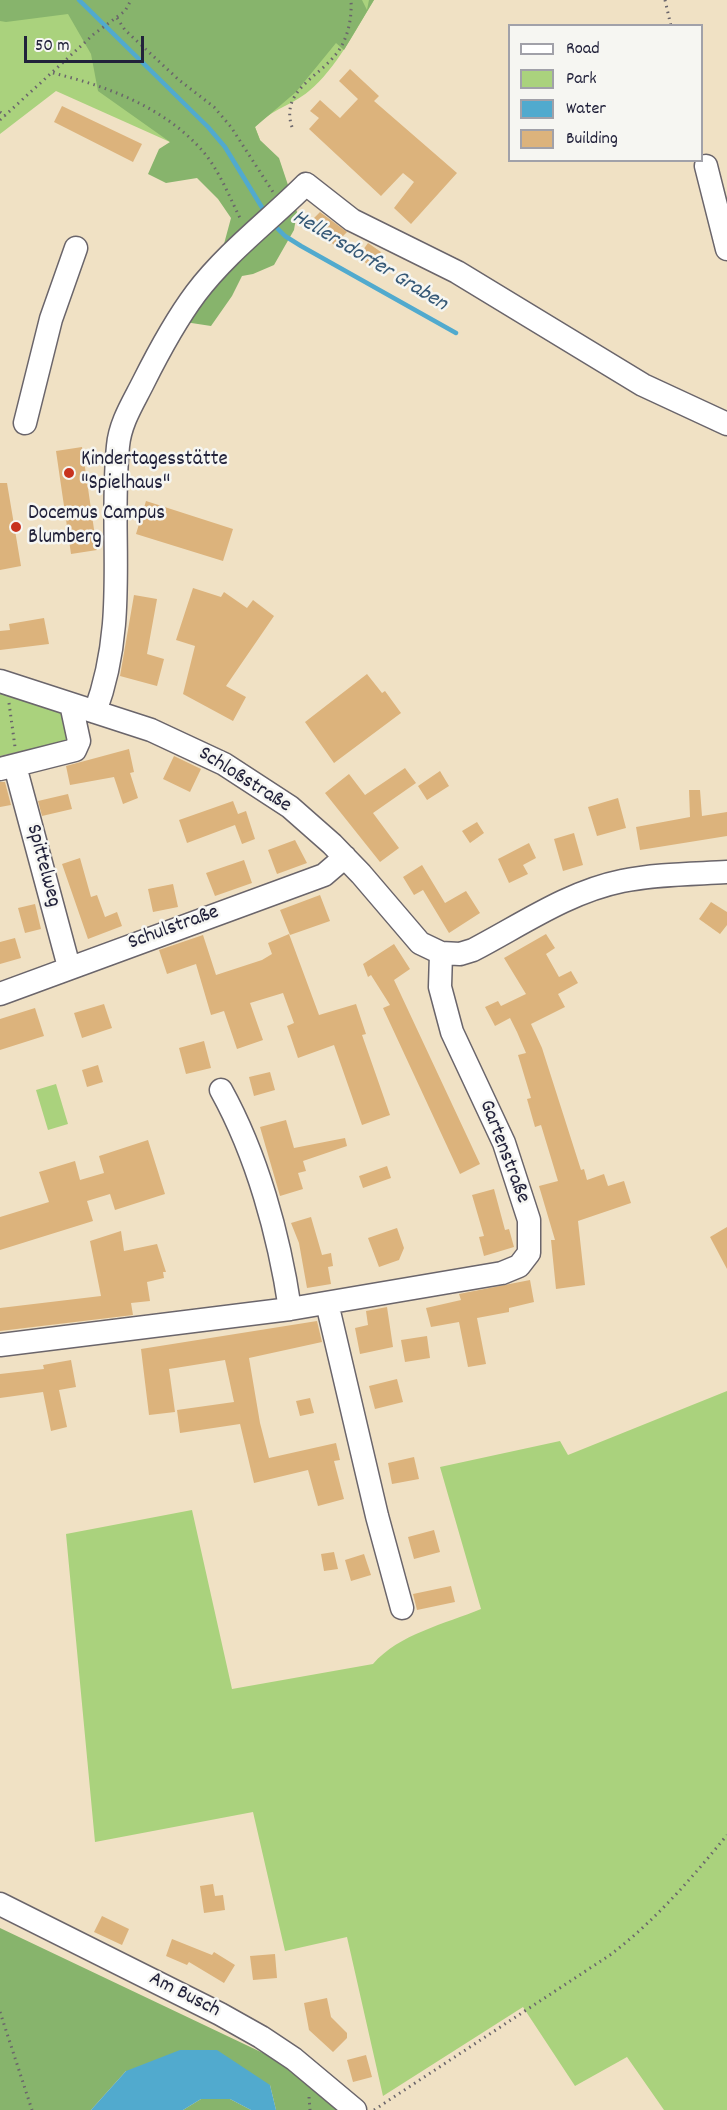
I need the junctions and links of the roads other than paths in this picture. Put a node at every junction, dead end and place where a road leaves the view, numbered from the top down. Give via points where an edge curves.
1 (706, 166) dead end
2 (76, 248) dead end
3 (727, 249) edge
4 (26, 423) dead end
5 (727, 424) edge
6 (5, 683) edge
7 (71, 704) junction
8 (95, 712) junction
9 (8, 767) edge
10 (345, 857) junction
11 (727, 872) edge
12 (441, 953) junction
13 (69, 967) junction
14 (0, 994) edge
15 (221, 1090) dead end
16 (327, 1303) junction
17 (290, 1309) junction
18 (0, 1345) edge
19 (402, 1608) dead end
20 (0, 1904) edge
21 (355, 2110) edge

1 - 3 street
2 - 4 street via 51,319
5 - 8 street via 643,385 457,272 352,220 306,184 197,291 168,333 120,428 118,589 104,687
6 - 7 street, Schloßstraße
7 - 8 street, Schloßstraße
7 - 9 street via 79,741 75,750
8 - 10 street, Schloßstraße via 152,730 224,764 290,807
9 - 13 street, Spittelweg
10 - 12 street, Schloßstraße via 410,933
10 - 13 street, Schulstraße via 324,875
11 - 12 street via 644,878 602,886 565,900 473,950
12 - 16 street, Gartenstraße via 440,987 445,1011 514,1169 530,1220 529,1253 519,1266 502,1274
13 - 14 street, Schulstraße
15 - 17 street via 236,1117 260,1185
16 - 17 street, Gartenstraße
16 - 19 street
17 - 18 street, Gartenstraße
20 - 21 street, Am Busch via 261,2037

